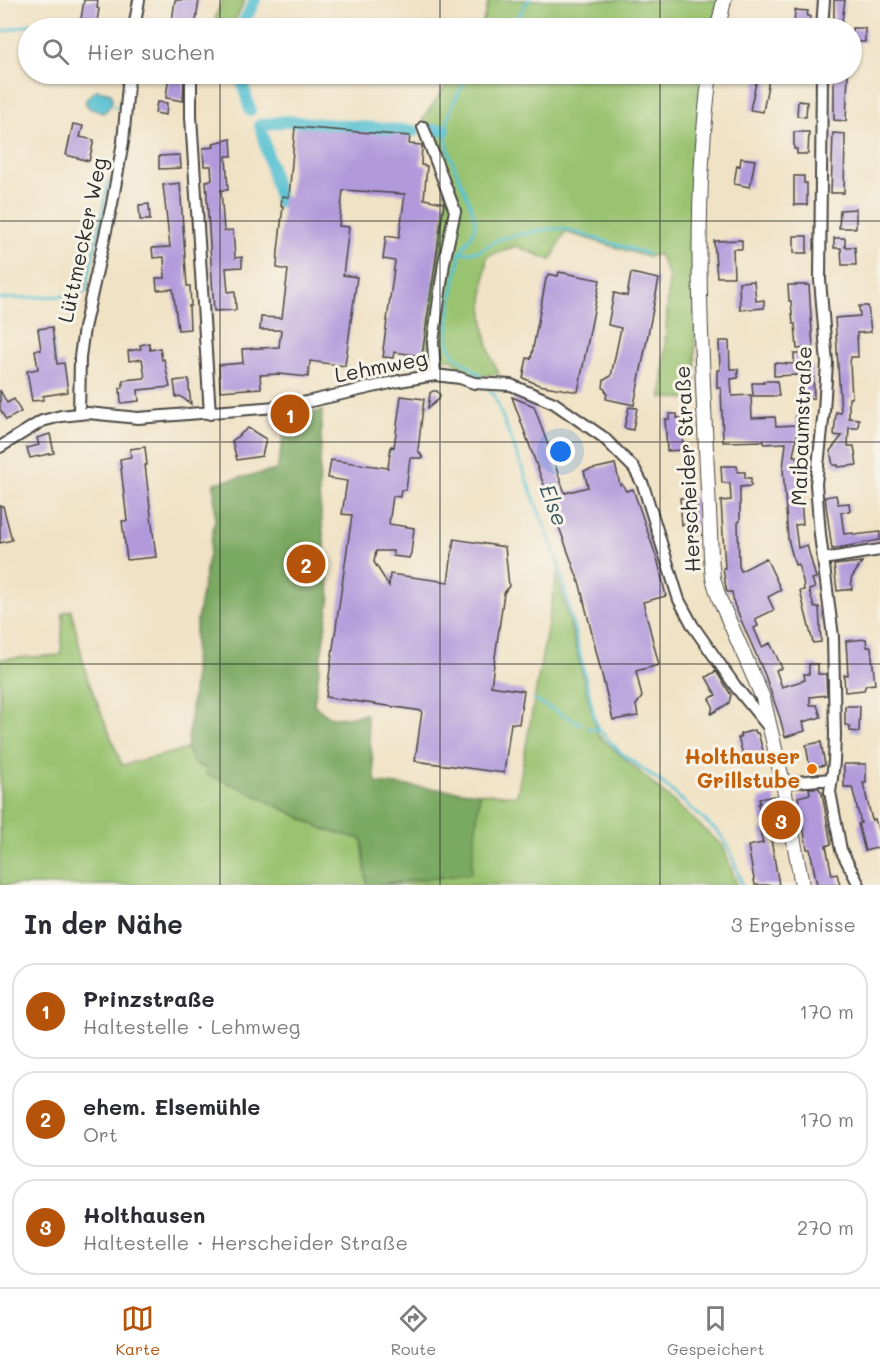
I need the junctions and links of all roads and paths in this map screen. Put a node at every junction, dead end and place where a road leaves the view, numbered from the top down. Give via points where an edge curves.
1 (139, 0) edge
2 (723, 0) edge
3 (824, 0) edge
4 (136, 18) edge
5 (720, 18) edge
6 (823, 18) edge
7 (128, 84) edge
8 (191, 84) edge
9 (709, 84) edge
10 (822, 84) edge
11 (423, 127) dead end
12 (435, 375) junction
13 (84, 414) junction
14 (210, 414) junction
15 (0, 447) edge
16 (880, 550) edge
17 (823, 559) junction
18 (769, 728) junction
19 (832, 778) junction
20 (783, 783) junction
21 (802, 885) edge
22 (859, 885) edge

1 - 4 street
2 - 5 main road
3 - 6 street
7 - 13 street, Lüttmecker Weg via 123,142 80,357
8 - 14 street
9 - 18 main road, Herscheider Straße via 702,143 699,238 711,557 719,598 759,687
10 - 17 street, Maibaumstraße via 820,280 827,363 816,484
11 - 12 street via 455,211 433,342
12 - 14 street, Lehmweg via 289,406
12 - 18 street, Lehmweg via 511,385 554,403 603,437 633,468 643,485 679,600 693,626
13 - 14 street, Lehmweg via 138,418
13 - 15 street, Lehmweg via 42,421
16 - 17 street
17 - 19 street, Maibaumstraße via 833,637
18 - 20 main road, Herscheider Straße
19 - 20 street
19 - 22 street, Maibaumstraße via 830,792 841,850
20 - 21 main road, Herscheider Straße

